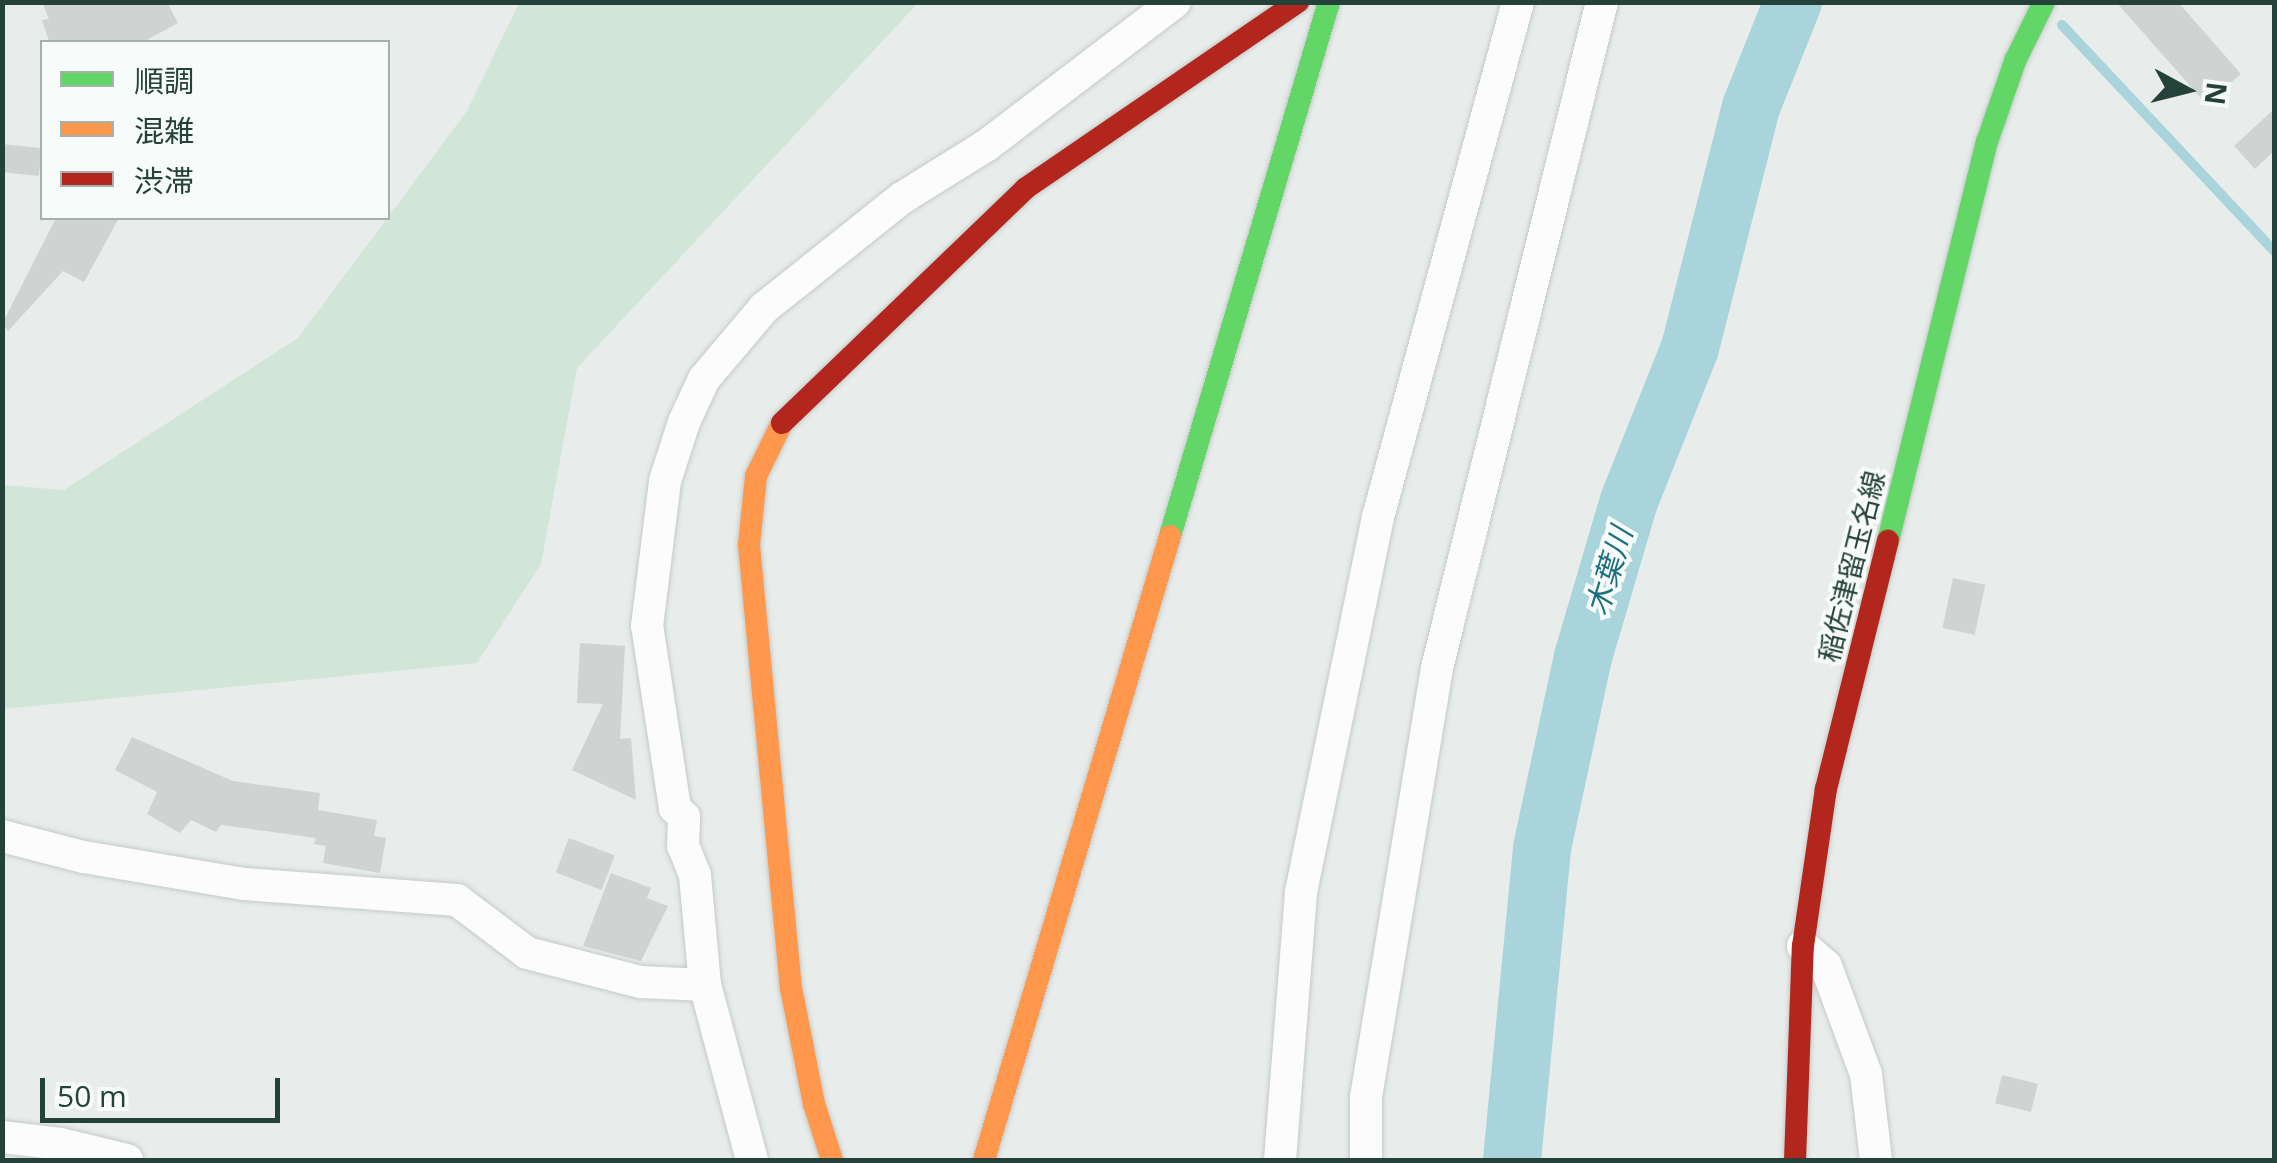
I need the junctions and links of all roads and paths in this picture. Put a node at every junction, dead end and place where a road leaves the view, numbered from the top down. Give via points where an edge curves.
1 (1176, 2) edge
2 (1298, 2) edge
3 (1329, 2) edge
4 (1518, 2) edge
5 (1602, 2) edge
6 (2044, 2) edge
7 (2, 836) edge
8 (1803, 946) junction
9 (706, 985) junction
10 (2, 1136) edge
11 (127, 1160) edge
12 (752, 1160) edge
13 (832, 1160) edge
14 (984, 1160) edge
15 (1280, 1160) edge
16 (1366, 1160) edge
17 (1795, 1160) edge
18 (1876, 1160) edge

1 - 9 street via 988,145 902,198 764,308 704,380 665,480 647,626 676,808 684,817 683,846 695,875
2 - 13 street via 1026,188 779,426 756,476 749,545 780,890 814,1104
3 - 14 street
4 - 15 street via 1378,517 1300,892
5 - 16 street via 1437,668 1368,1078
6 - 8 street, 稲佐津留玉名線 via 1987,142 1826,789
7 - 9 street via 244,884 457,900 527,953 641,982
8 - 17 street, 稲佐津留玉名線
8 - 18 street via 1826,966 1866,1074
9 - 12 street
10 - 11 street

